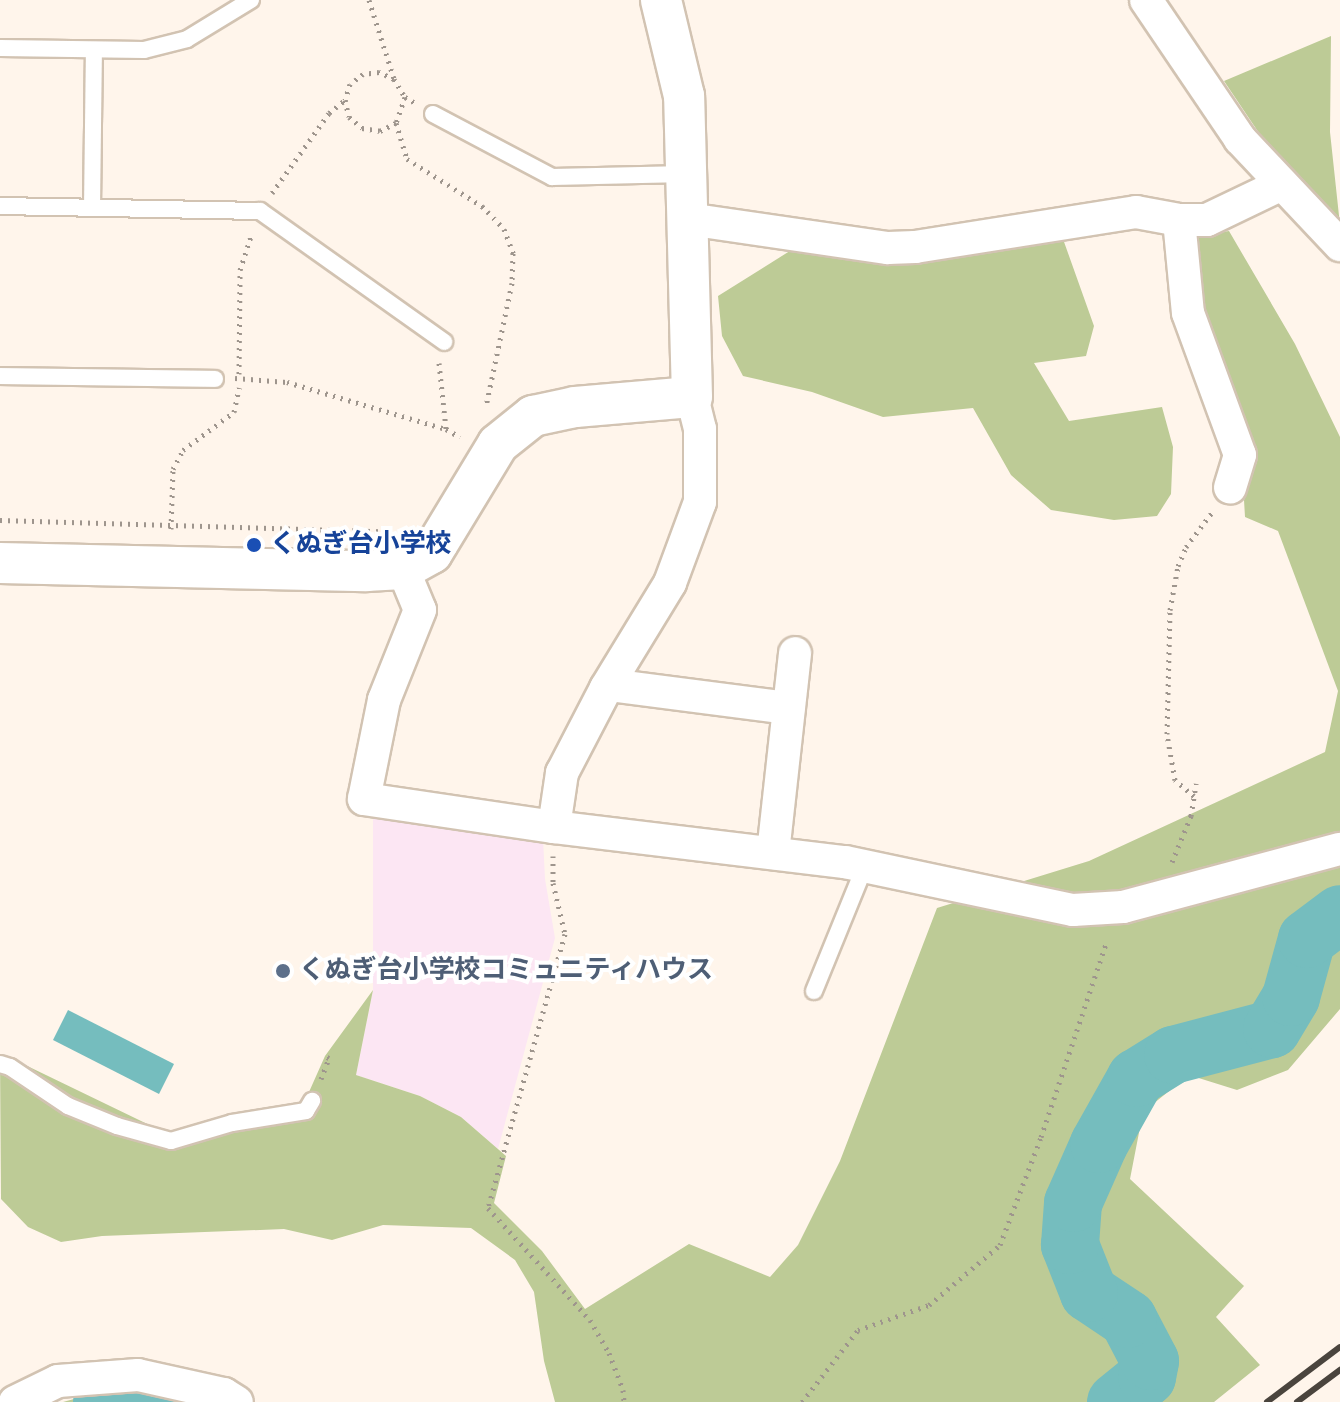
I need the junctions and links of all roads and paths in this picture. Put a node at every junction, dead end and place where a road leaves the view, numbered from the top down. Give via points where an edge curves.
1 (251, 0) edge
2 (369, 0) edge
3 (661, 0) edge
4 (1146, 0) edge
5 (0, 48) edge
6 (94, 50) junction
7 (394, 79) junction
8 (405, 97) junction
9 (345, 100) junction
10 (433, 114) joint
11 (396, 123) junction
12 (688, 174) junction
13 (1282, 184) junction
14 (0, 206) edge
15 (92, 208) junction
16 (260, 211) junction
17 (688, 219) junction
18 (1179, 220) junction
19 (1340, 245) edge
20 (440, 339) joint
21 (0, 376) edge
22 (239, 378) junction
23 (215, 379) joint
24 (692, 397) junction
25 (485, 411) dead end
26 (446, 429) junction
27 (470, 443) junction
28 (1230, 488) joint
29 (0, 520) edge
30 (171, 526) junction
31 (388, 531) dead end
32 (170, 538) dead end
33 (0, 563) edge
34 (403, 569) junction
35 (795, 653) dead end
36 (609, 685) junction
37 (789, 708) junction
38 (1196, 783) dead end
39 (1194, 796) junction
40 (554, 827) junction
41 (1340, 849) edge
42 (773, 853) junction
43 (865, 866) junction
44 (1157, 898) junction
45 (1102, 951) dead end
46 (814, 991) dead end
47 (0, 1064) edge
48 (312, 1101) dead end
49 (15, 1402) edge
50 (237, 1402) edge
51 (624, 1402) edge
52 (802, 1402) edge

1 - 6 lane via 187,39 144,50
2 - 7 path
3 - 12 street via 684,96
4 - 13 street via 1240,139
5 - 6 lane
6 - 15 lane
7 - 8 path
7 - 9 path via 379,72 363,74 350,84
8 - 10 path
8 - 11 path
9 - 11 path via 349,117 362,128 380,131
9 - 16 path via 329,113
10 - 12 lane via 552,177
11 - 25 path via 407,159 482,206 504,229 513,253 512,283
12 - 17 street
13 - 18 street via 1207,220
13 - 19 street
14 - 15 lane
15 - 16 lane
16 - 20 lane
16 - 22 path via 240,270
17 - 18 street via 888,248 1136,212
17 - 24 street
18 - 28 street via 1188,313 1240,455
20 - 26 path
21 - 23 lane
22 - 23 path
22 - 26 path via 287,382
22 - 30 path via 234,412 183,450 173,469
24 - 27 street via 575,407 533,416 498,444
24 - 36 street via 700,429 700,502 670,583
26 - 27 path
27 - 34 street via 432,553
28 - 39 path via 1186,547 1170,610 1167,734 1175,780
29 - 30 path
30 - 31 path
30 - 32 path
33 - 34 street
34 - 40 street via 420,610 384,700 364,799
35 - 37 street
36 - 37 street
36 - 40 street via 562,773
37 - 42 street
38 - 39 path
39 - 44 path
40 - 42 street
40 - 51 path via 553,883 565,934 488,1208 590,1320 609,1353
41 - 44 street
42 - 43 street
43 - 44 street via 1073,910 1123,907
43 - 46 lane
45 - 52 path via 1000,1245 929,1305 858,1330
47 - 48 lane via 68,1106 171,1141 232,1123 306,1111
49 - 50 street via 58,1381 138,1375 224,1394

